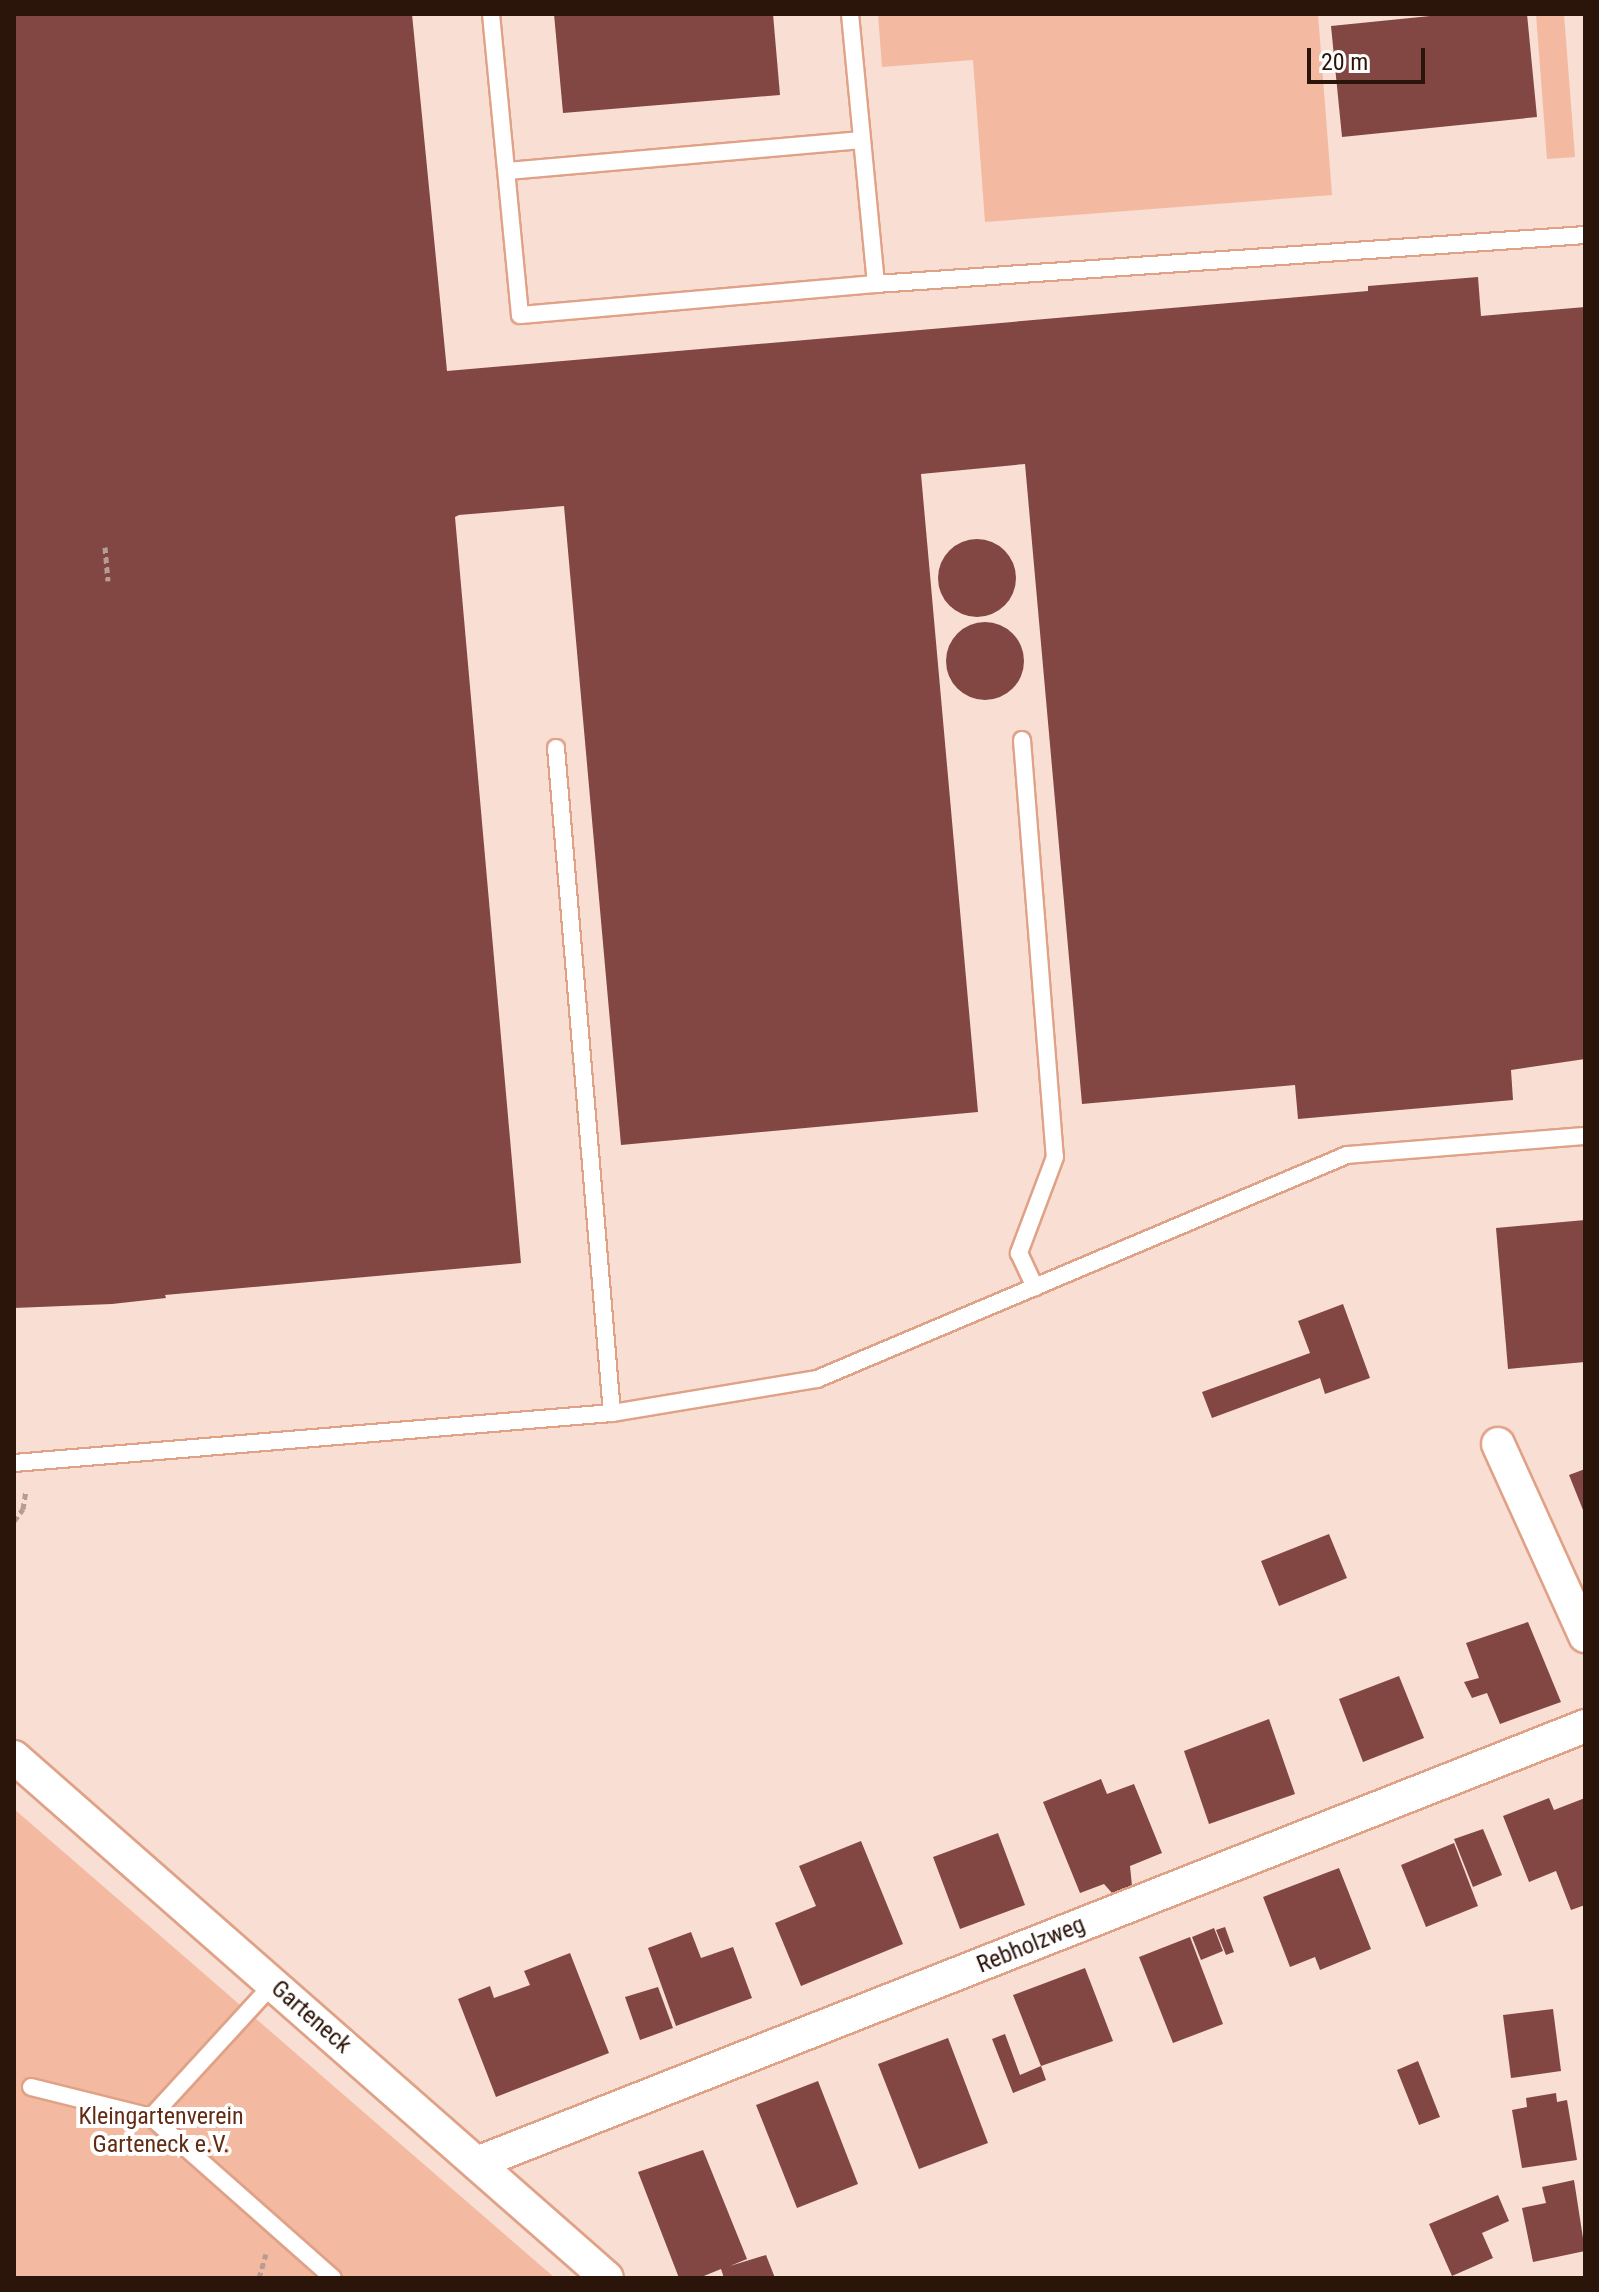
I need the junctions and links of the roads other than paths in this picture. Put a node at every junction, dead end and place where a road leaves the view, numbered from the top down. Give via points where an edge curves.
1 (491, 14) edge
2 (850, 14) edge
3 (860, 140) junction
4 (507, 171) junction
5 (1585, 235) edge
6 (876, 284) junction
7 (1022, 740) dead end
8 (556, 748) dead end
9 (1585, 1136) edge
10 (1035, 1287) junction
11 (612, 1413) junction
12 (1498, 1444) dead end
13 (14, 1463) edge
14 (1585, 1636) edge
15 (1585, 1726) edge
16 (14, 1757) edge
17 (273, 1984) junction
18 (31, 2087) dead end
19 (151, 2117) junction
20 (477, 2163) junction
21 (333, 2278) edge
22 (607, 2278) edge

1 - 4 lane
2 - 3 lane
3 - 4 lane
3 - 6 lane
4 - 6 lane via 520,315
5 - 6 lane
7 - 10 lane via 1055,1157 1019,1253
8 - 11 lane
9 - 10 lane via 1347,1155
10 - 11 lane via 817,1379
11 - 13 lane
12 - 14 street
15 - 20 street, Rebholzweg
16 - 17 street, Garteneck
17 - 19 lane
17 - 20 street, Garteneck
18 - 19 lane
19 - 21 lane
20 - 22 street, Garteneck

